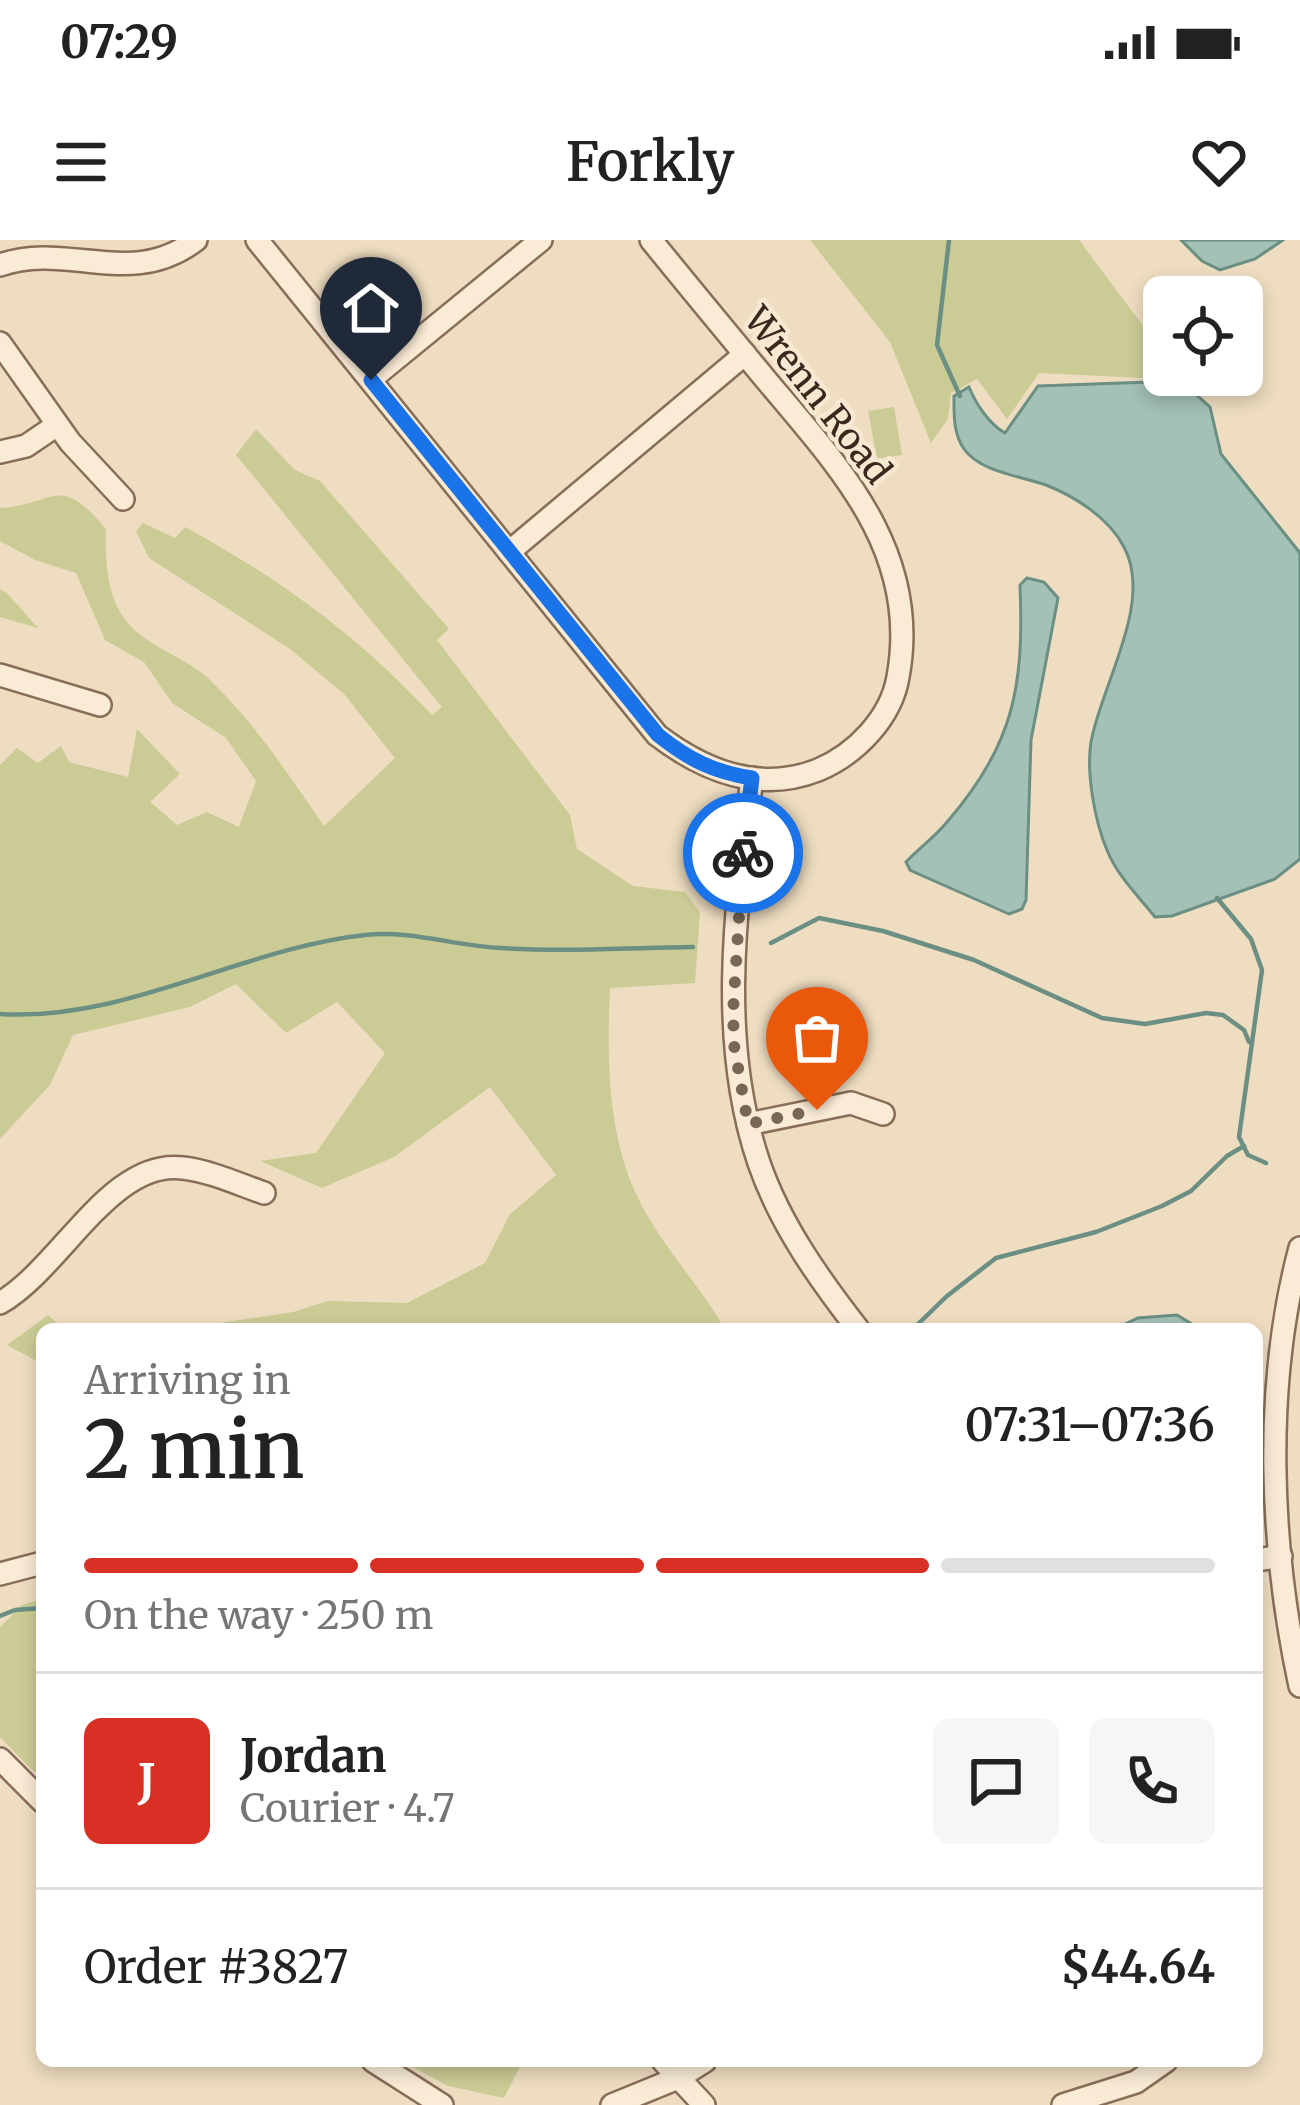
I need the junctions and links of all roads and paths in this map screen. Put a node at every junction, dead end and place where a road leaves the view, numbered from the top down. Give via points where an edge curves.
1 (196, 240) edge
2 (257, 240) edge
3 (542, 240) edge
4 (650, 240) edge
5 (0, 265) edge
6 (0, 343) edge
7 (745, 354) junction
8 (371, 380) junction
9 (57, 425) junction
10 (0, 452) edge
11 (123, 499) dead end
12 (508, 552) junction
13 (0, 675) edge
14 (100, 705) dead end
15 (752, 778) junction
16 (883, 1114) dead end
17 (748, 1124) junction
18 (264, 1193) dead end
19 (1300, 1248) edge
20 (0, 1303) edge
21 (854, 1323) edge
22 (1281, 1556) junction
23 (1263, 1559) edge
24 (36, 1565) edge
25 (0, 1574) edge
26 (1300, 1687) edge
27 (0, 1759) edge
28 (36, 1795) edge
29 (383, 2067) edge
30 (1157, 2067) edge
31 (670, 2069) edge
32 (442, 2105) edge
33 (612, 2105) edge
34 (704, 2105) edge
35 (1063, 2105) edge

1 - 5 street via 173,255 130,264 39,257
2 - 8 street, Wrenn Road
3 - 8 street
4 - 7 street, Wrenn Road
6 - 9 street
7 - 12 street
7 - 15 street, Wrenn Road via 844,472 872,520 899,594 904,643 895,695 837,762 797,778
8 - 12 street, Wrenn Road
9 - 10 street
9 - 11 street
12 - 15 street, Wrenn Road via 658,735 719,773
13 - 14 street
15 - 17 street via 733,978
16 - 17 street via 851,1103
17 - 21 street via 787,1227
18 - 20 street via 182,1167 150,1169 116,1189 44,1270
19 - 22 street via 1275,1422
22 - 23 street
22 - 26 street
24 - 25 street
27 - 28 street
29 - 32 street
30 - 35 street
31 - 33 street
31 - 34 street

